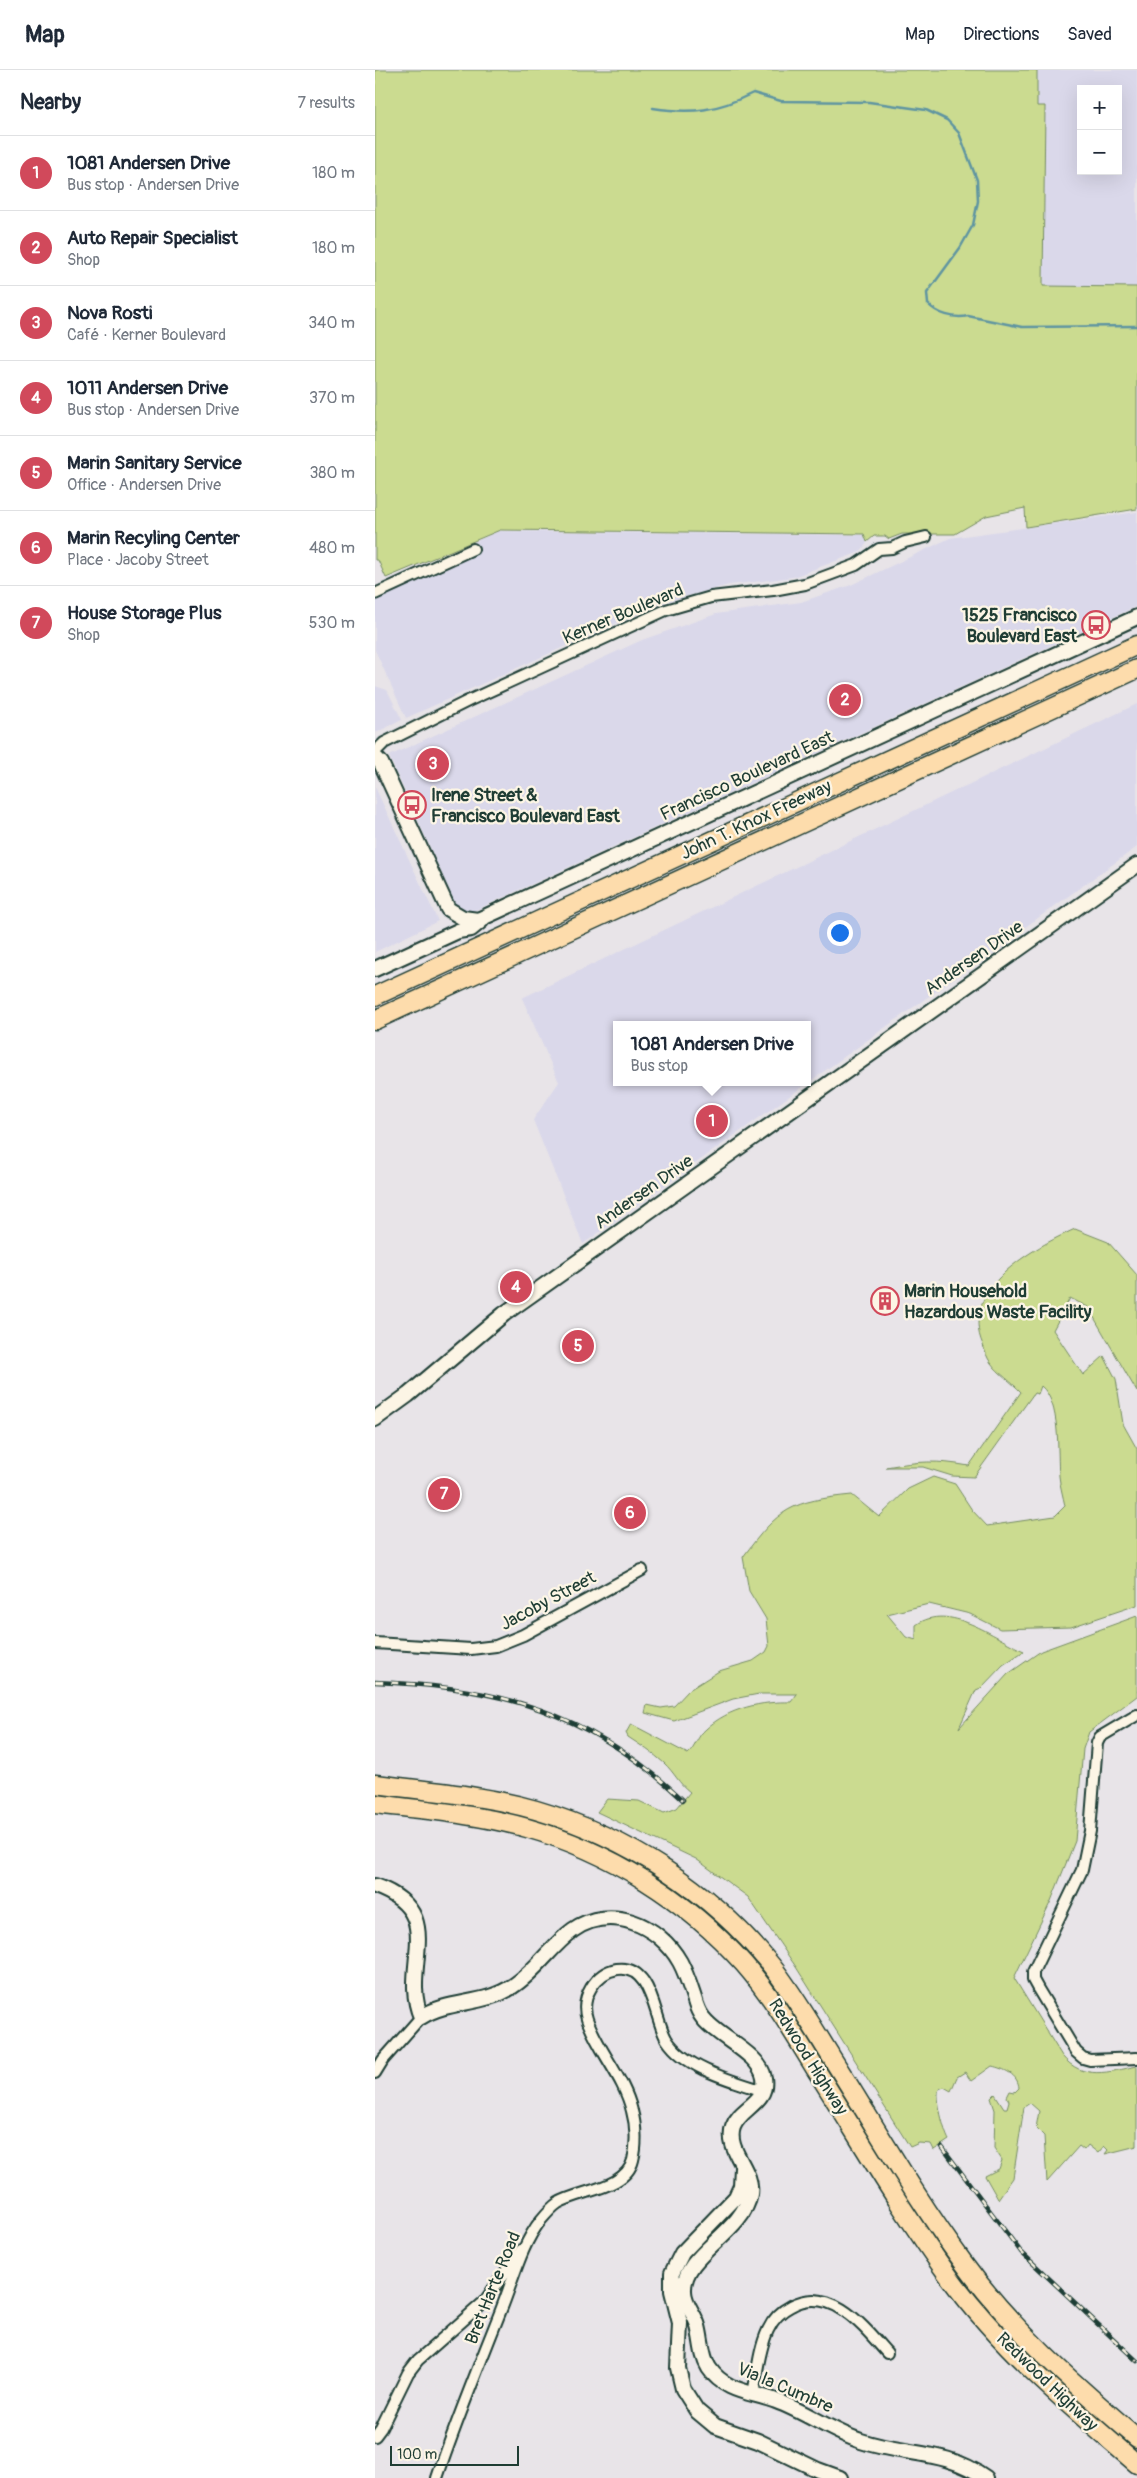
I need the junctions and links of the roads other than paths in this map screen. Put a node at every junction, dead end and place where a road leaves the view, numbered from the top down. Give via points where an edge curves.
1 (926, 537) dead end
2 (473, 549) dead end
3 (375, 594) edge
4 (1137, 617) edge
5 (1137, 644) edge
6 (1137, 669) edge
7 (375, 752) edge
8 (375, 757) edge
9 (1137, 865) edge
10 (461, 925) junction
11 (375, 969) edge
12 (375, 996) edge
13 (375, 1020) edge
14 (375, 1419) edge
15 (642, 1570) dead end
16 (375, 1643) edge
17 (1137, 1715) edge
18 (375, 1784) edge
19 (375, 1804) edge
20 (375, 1886) edge
21 (421, 2017) junction
22 (1137, 2058) edge
23 (375, 2073) edge
24 (763, 2091) junction
25 (528, 2241) junction
26 (681, 2302) junction
27 (887, 2352) dead end
28 (753, 2394) junction
29 (375, 2436) edge
30 (1137, 2437) edge
31 (1137, 2464) edge
32 (437, 2478) edge
33 (840, 2478) edge
34 (986, 2478) edge

1 - 7 street, Kerner Boulevard via 879,549 850,567 805,584 711,597 666,610 468,701 384,743
2 - 3 street
4 - 10 street, Francisco Boulevard East via 483,919 471,929
5 - 12 highway, John T. Knox Freeway
6 - 13 highway, John T. Knox Freeway
8 - 10 street via 381,763 448,909 449,918
9 - 14 street, Andersen Drive via 512,1309
10 - 11 street, Francisco Boulevard East
15 - 16 street, Jacoby Street via 523,1635 495,1646 471,1649
17 - 22 street via 1100,1737 1097,1743 1090,1831 1082,1870 1033,1972 1033,1980 1076,2052 1090,2060
18 - 30 highway, Redwood Highway via 481,1797 555,1816 625,1846 704,1898 745,1936 782,1980 928,2210 976,2279 1024,2336
19 - 31 highway, Redwood Highway via 491,1819 561,1839 628,1871 705,1925 745,1965 768,1994 918,2232 967,2300 1037,2377
20 - 21 street via 401,1901 418,1925 415,1992
21 - 23 street
21 - 24 street via 437,2007 488,1999 514,1986 565,1937 586,1923 605,1917 628,1920 656,1935 680,1961 700,2015 758,2064 764,2076
24 - 25 street, Bret Harte Road via 713,2074 676,2049 664,2034 647,1986 637,1975 617,1969 601,1976 590,1989 587,2018 633,2112 633,2161 630,2169 613,2182 557,2204
24 - 26 street, Via la Cumbre via 733,2127 733,2142 742,2167 741,2186 736,2197 676,2262 671,2278
25 - 29 street via 484,2302 418,2360
25 - 32 street, Bret Harte Road via 467,2392
26 - 28 street, Via la Cumbre via 698,2326 703,2353 716,2377 730,2387
26 - 33 street, Via la Cumbre via 677,2358 680,2379 687,2399 700,2414 718,2428 758,2441
27 - 28 street via 837,2306 817,2300 797,2303 779,2314 766,2333
28 - 34 street, Via la Cumbre via 782,2403 860,2440 944,2457

